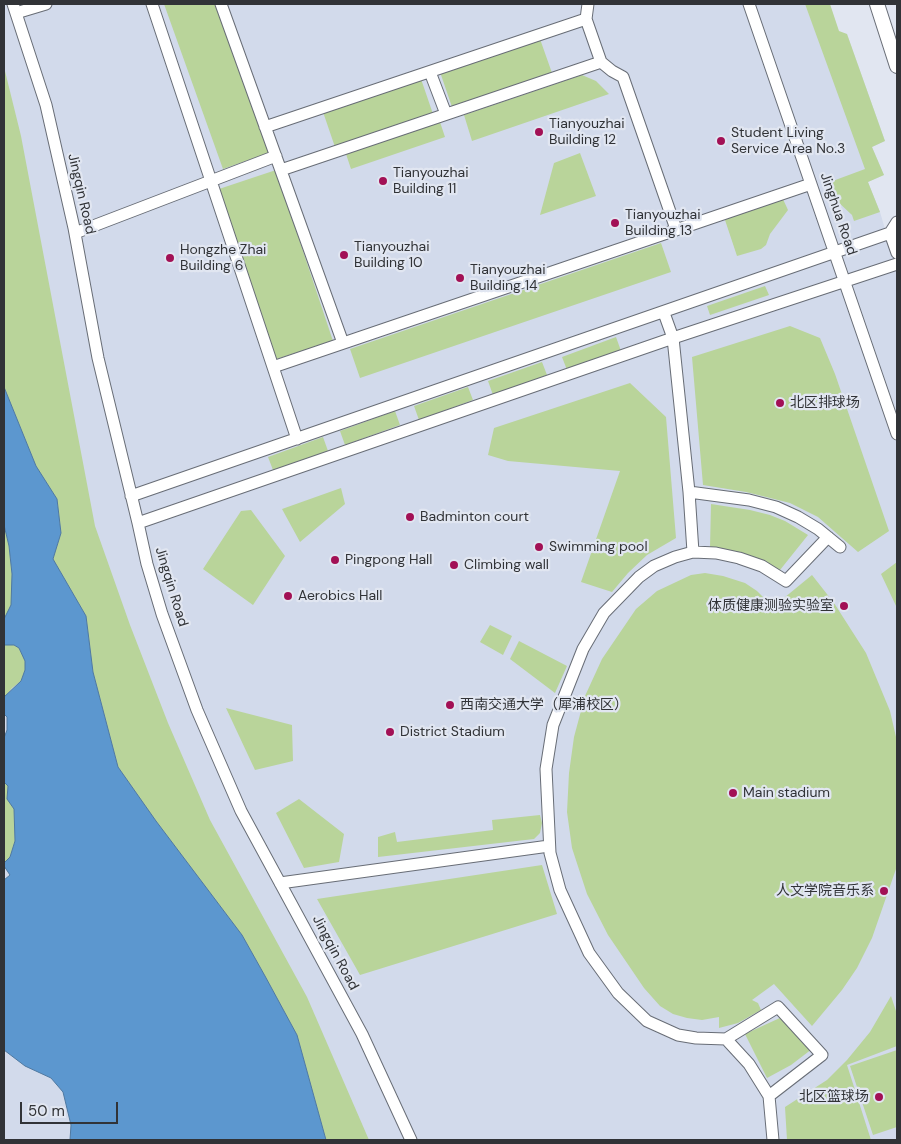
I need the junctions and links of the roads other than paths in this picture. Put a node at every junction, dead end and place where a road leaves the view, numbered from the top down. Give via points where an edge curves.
1 (46, 4) edge
2 (152, 4) edge
3 (221, 4) edge
4 (588, 4) edge
5 (749, 4) edge
6 (877, 6) edge
7 (15, 8) edge
8 (586, 19) junction
9 (601, 62) junction
10 (897, 66) edge
11 (430, 72) junction
12 (446, 114) junction
13 (265, 127) junction
14 (276, 156) junction
15 (280, 170) junction
16 (211, 182) junction
17 (811, 184) junction
18 (897, 222) edge
19 (676, 229) junction
20 (75, 232) junction
21 (890, 233) junction
22 (835, 252) junction
23 (897, 253) edge
24 (897, 264) edge
25 (845, 282) junction
26 (664, 312) junction
27 (673, 338) junction
28 (343, 343) junction
29 (273, 367) junction
30 (897, 434) edge
31 (297, 439) junction
32 (689, 492) junction
33 (131, 496) junction
34 (138, 523) junction
35 (828, 537) junction
36 (840, 547) dead end
37 (693, 552) junction
38 (549, 846) junction
39 (280, 882) junction
40 (726, 1039) junction
41 (769, 1096) junction
42 (411, 1140) edge
43 (773, 1140) edge

1 - 7 street
2 - 16 street
3 - 13 street
4 - 8 street
5 - 17 street, Jinghua Road
6 - 10 street
7 - 20 street, Jingqin Road via 46,105
8 - 9 street
8 - 11 street
9 - 12 street
9 - 19 street via 623,77
11 - 12 street
11 - 13 street
12 - 15 street
13 - 14 street
14 - 15 street
14 - 16 street
15 - 28 street
16 - 20 street
16 - 29 street
17 - 19 street
17 - 22 street, Jinghua Road
18 - 21 street
19 - 28 street
20 - 33 street, Jingqin Road via 98,358
21 - 22 street
21 - 23 street
22 - 25 street, Jinghua Road
22 - 26 street
24 - 25 street
25 - 27 street
25 - 30 street, Jinghua Road
26 - 27 street
26 - 31 street
27 - 32 street
27 - 34 street
28 - 29 street
29 - 31 street
31 - 33 street
32 - 35 street via 749,500 776,508 798,517
32 - 37 street
33 - 34 street, Jingqin Road
34 - 39 street, Jingqin Road via 147,564 197,710 241,811
35 - 36 street
35 - 37 street via 786,581 762,566 739,558
37 - 38 street via 654,566 639,577 604,613 583,649 553,726 546,769
38 - 39 street
38 - 40 street via 560,890 589,953 618,993 647,1021 678,1035
39 - 42 street, Jingqin Road via 362,1034
40 - 41 street via 749,1064
40 - 41 street via 778,1007 822,1055
41 - 43 street

